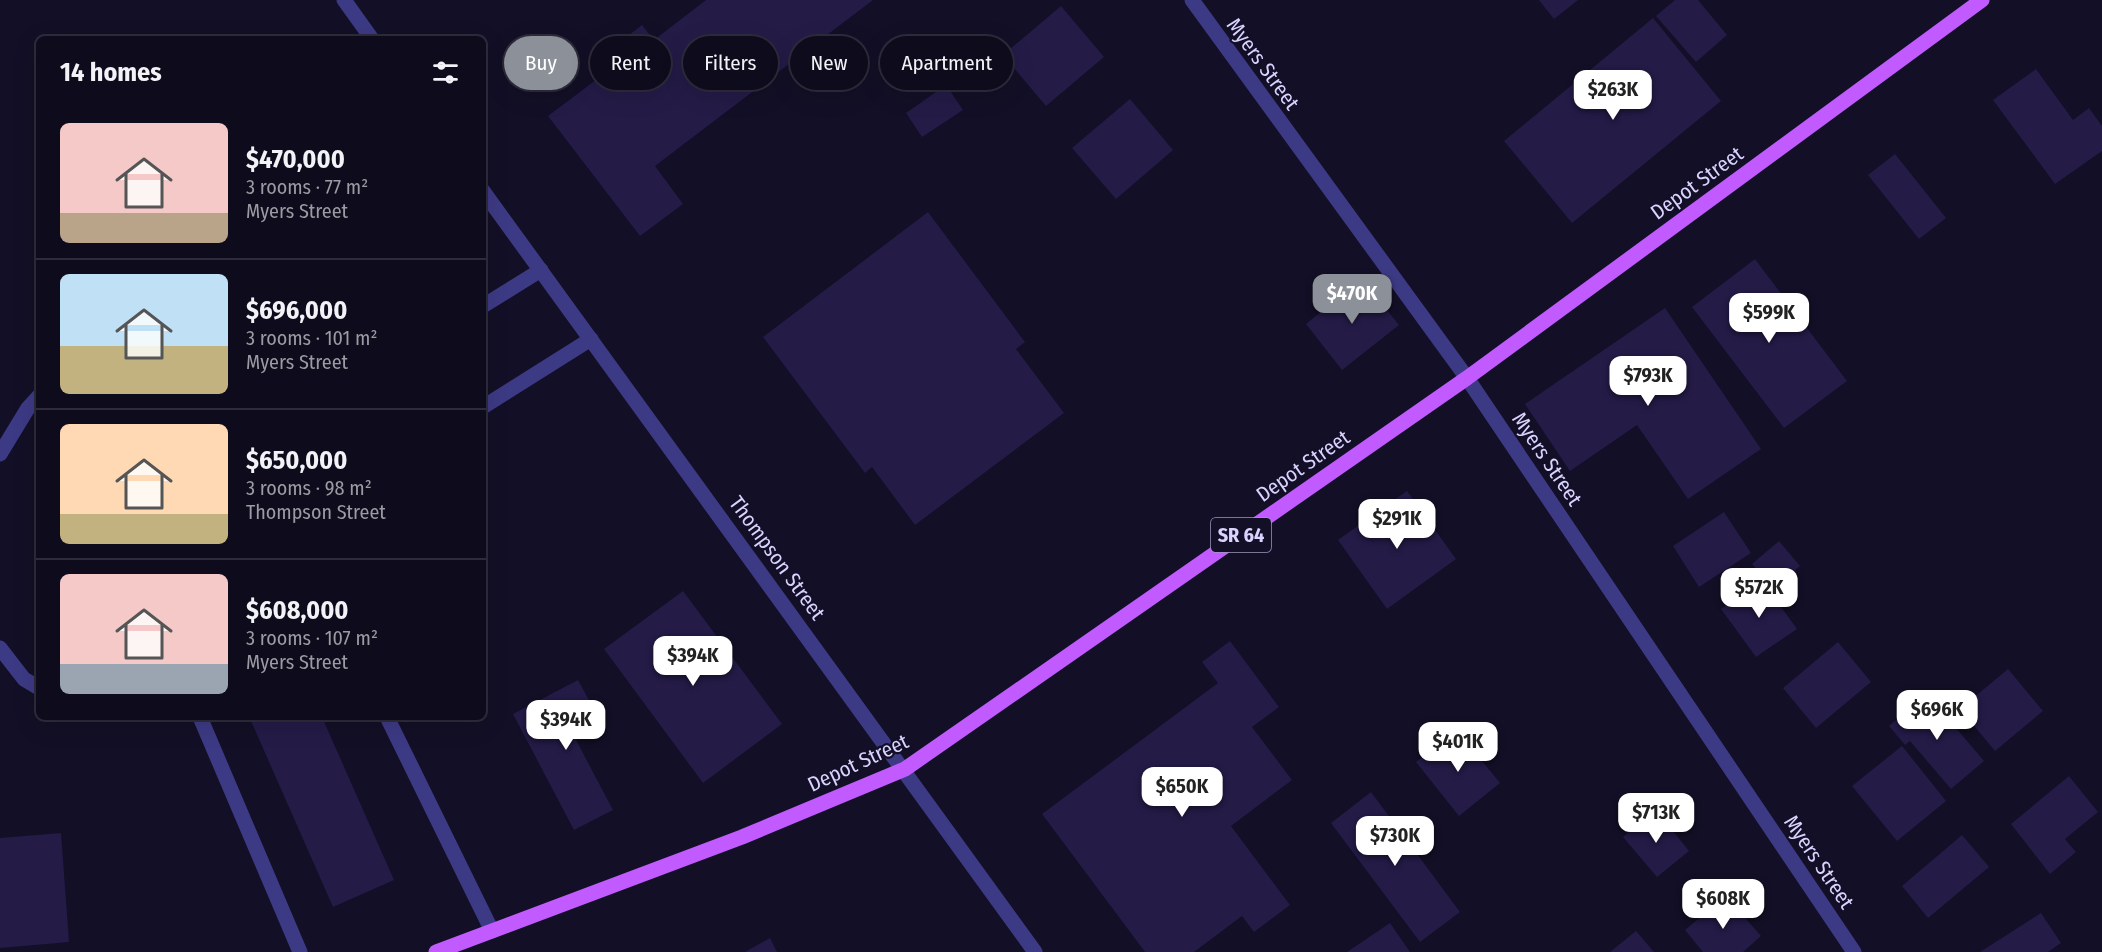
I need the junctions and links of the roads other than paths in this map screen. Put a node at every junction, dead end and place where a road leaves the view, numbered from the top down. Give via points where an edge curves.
1 (344, 0) edge
2 (1192, 0) edge
3 (1982, 0) edge
4 (370, 36) edge
5 (486, 195) edge
6 (541, 270) junction
7 (486, 304) edge
8 (591, 339) junction
9 (1467, 378) junction
10 (36, 399) edge
11 (486, 404) edge
12 (0, 454) edge
13 (0, 648) edge
14 (36, 686) edge
15 (201, 720) edge
16 (388, 720) edge
17 (905, 770) junction
18 (492, 931) junction
19 (300, 952) edge
20 (436, 952) edge
21 (1035, 952) edge
22 (1854, 952) edge

1 - 4 street
2 - 9 street, Myers Street
3 - 9 main road, Depot Street / SR 64
5 - 6 street, Thompson Street
6 - 7 street
6 - 8 street, Thompson Street
8 - 11 street
8 - 17 street, Thompson Street
9 - 17 main road, Depot Street / SR 64
9 - 22 street, Myers Street
10 - 12 street
13 - 14 street via 24,679
15 - 19 street
16 - 18 street
17 - 18 main road, Depot Street / SR 64 via 742,837
17 - 21 street, Thompson Street
18 - 20 main road, Depot Street / SR 64

